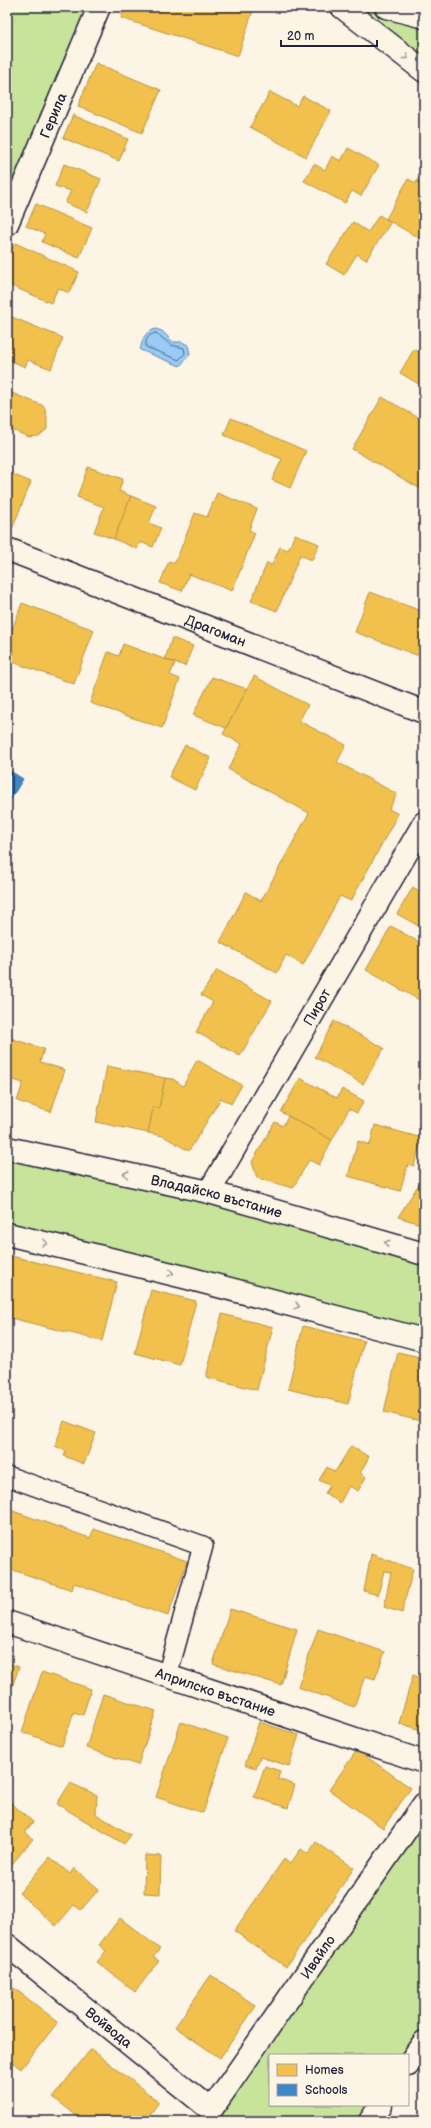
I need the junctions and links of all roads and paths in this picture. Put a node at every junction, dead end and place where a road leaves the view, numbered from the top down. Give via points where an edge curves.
1 (99, 7) edge
2 (342, 7) edge
3 (386, 7) edge
4 (424, 17) edge
5 (424, 70) edge
6 (7, 224) edge
7 (7, 549) edge
8 (424, 712) edge
9 (424, 823) edge
10 (7, 1148) edge
11 (209, 1192) junction
12 (7, 1234) edge
13 (424, 1254) edge
14 (424, 1340) edge
15 (7, 1476) edge
16 (7, 1622) edge
17 (167, 1676) junction
18 (424, 1762) edge
19 (424, 1804) edge
20 (7, 1945) edge
21 (424, 2042) edge
22 (409, 2064) edge
23 (380, 2106) edge
24 (211, 2110) joint
25 (370, 2121) edge

1 - 6 street, Герила
2 -> 5 street
3 - 4 street
7 - 8 street, Драгоман
9 - 11 street, Пирот
11 -> 10 street, Владайско въстание
13 -> 11 street, Владайско въстание
12 -> 14 street via 184,1276
15 - 17 lane via 203,1546
16 - 17 street, Априлско въстание
17 - 18 street, Априлско въстание
19 - 24 street, Ивайло
20 - 24 street, Войвода
21 - 22 street
23 - 25 street

